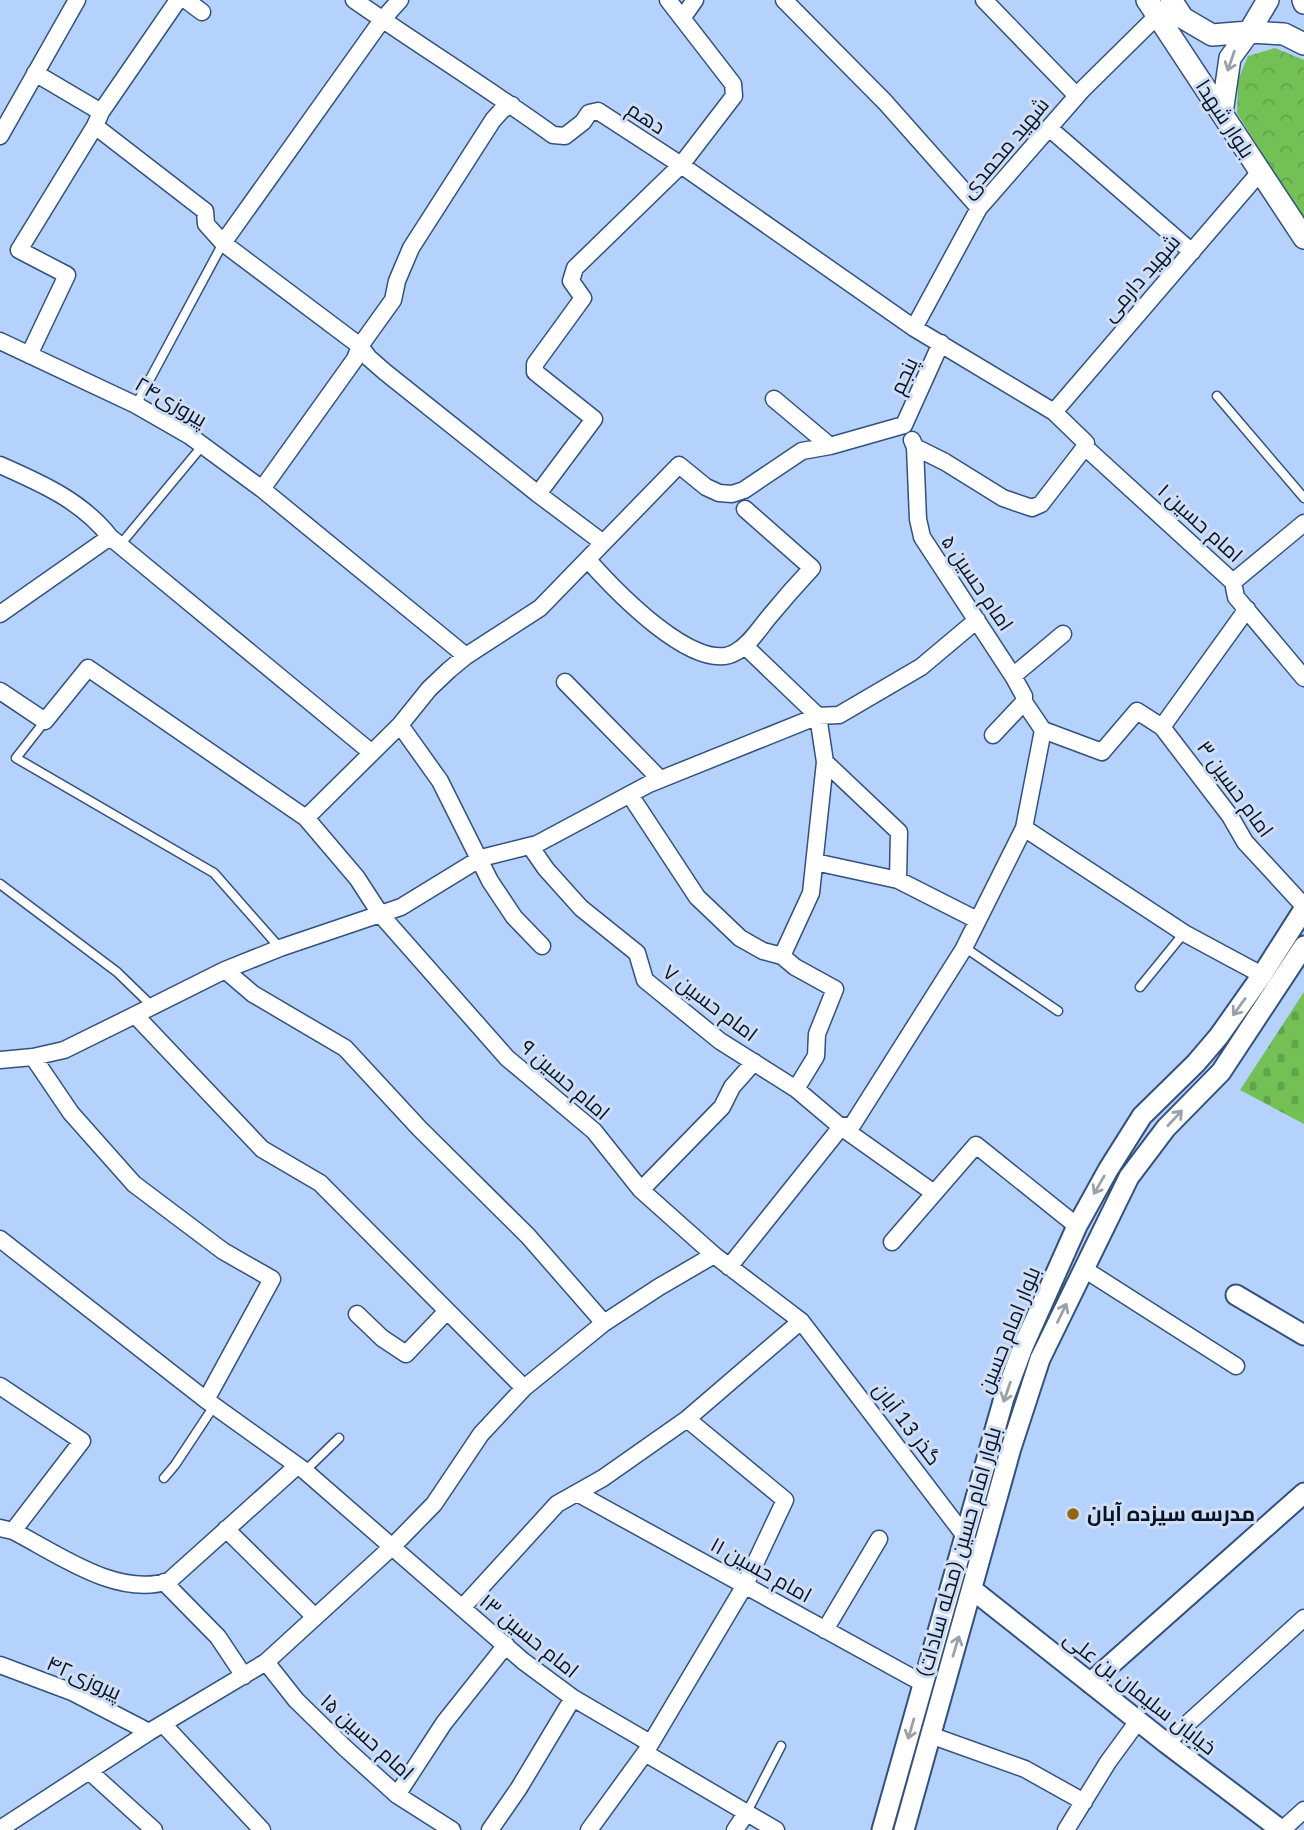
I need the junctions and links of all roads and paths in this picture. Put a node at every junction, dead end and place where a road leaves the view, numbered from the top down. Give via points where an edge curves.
1 (76, 0) edge
2 (178, 0) edge
3 (186, 0) edge
4 (354, 0) edge
5 (400, 0) edge
6 (668, 0) edge
7 (695, 0) edge
8 (784, 0) edge
9 (984, 0) edge
10 (1268, 0) edge
11 (1158, 5) edge
12 (202, 12) dead end
13 (683, 17) junction
14 (382, 20) junction
15 (1249, 32) junction
16 (1304, 44) edge
17 (34, 73) junction
18 (1077, 96) junction
19 (512, 105) junction
20 (1222, 113) junction
21 (98, 119) junction
22 (1049, 128) junction
23 (0, 136) edge
24 (681, 164) junction
25 (1261, 172) junction
26 (979, 208) junction
27 (1304, 237) edge
28 (223, 243) junction
29 (1192, 252) junction
30 (914, 328) junction
31 (0, 341) edge
32 (941, 343) junction
33 (360, 346) junction
34 (29, 355) junction
35 (1217, 396) dead end
36 (774, 399) dead end
37 (136, 405) junction
38 (1054, 412) junction
39 (904, 425) junction
40 (203, 445) junction
41 (830, 446) junction
42 (915, 447) junction
43 (1085, 447) junction
44 (0, 465) edge
45 (262, 489) junction
46 (538, 494) junction
47 (1304, 498) edge
48 (744, 509) dead end
49 (1304, 523) edge
50 (115, 541) junction
51 (602, 542) junction
52 (588, 560) junction
53 (1233, 582) junction
54 (1247, 609) junction
55 (0, 614) edge
56 (977, 621) junction
57 (1063, 634) dead end
58 (745, 646) junction
59 (466, 656) junction
60 (1013, 676) junction
61 (1304, 678) edge
62 (565, 682) dead end
63 (0, 691) edge
64 (1024, 702) junction
65 (818, 716) junction
66 (45, 721) junction
67 (400, 725) junction
68 (1162, 727) junction
69 (1043, 730) junction
70 (993, 735) dead end
71 (372, 753) junction
72 (825, 762) junction
73 (660, 779) junction
74 (630, 795) junction
75 (306, 818) junction
76 (1024, 828) junction
77 (530, 846) junction
78 (481, 858) junction
79 (815, 862) junction
80 (898, 880) junction
81 (0, 884) edge
82 (1304, 908) edge
83 (381, 915) junction
84 (977, 920) junction
85 (1184, 933) junction
86 (542, 946) dead end
87 (1304, 946) edge
88 (964, 947) junction
89 (280, 948) junction
90 (782, 956) junction
91 (226, 970) junction
92 (1262, 975) junction
93 (1140, 987) dead end
94 (152, 1006) junction
95 (1058, 1010) dead end
96 (135, 1015) junction
97 (33, 1057) junction
98 (0, 1060) edge
99 (754, 1062) junction
100 (796, 1089) junction
101 (841, 1127) junction
102 (641, 1190) junction
103 (934, 1193) junction
104 (1077, 1226) junction
105 (0, 1239) edge
106 (892, 1242) dead end
107 (714, 1255) junction
108 (729, 1267) junction
109 (1084, 1269) junction
110 (1236, 1296) dead end
111 (447, 1311) junction
112 (357, 1314) dead end
113 (802, 1321) junction
114 (604, 1323) junction
115 (1304, 1335) edge
116 (1236, 1366) dead end
117 (0, 1386) edge
118 (524, 1388) junction
119 (210, 1403) junction
120 (687, 1419) junction
121 (339, 1438) dead end
122 (301, 1468) junction
123 (164, 1478) dead end
124 (578, 1493) junction
125 (1304, 1493) edge
126 (6, 1529) edge
127 (226, 1529) junction
128 (965, 1536) junction
129 (879, 1539) dead end
130 (393, 1546) junction
131 (164, 1582) junction
132 (745, 1585) junction
133 (973, 1590) junction
134 (462, 1608) junction
135 (315, 1618) junction
136 (1304, 1618) edge
137 (825, 1630) junction
138 (506, 1645) junction
139 (266, 1662) junction
140 (0, 1665) edge
141 (244, 1676) junction
142 (1090, 1683) junction
143 (923, 1684) junction
144 (573, 1698) junction
145 (1138, 1720) junction
146 (156, 1728) junction
147 (930, 1735) junction
148 (1166, 1743) junction
149 (781, 1746) dead end
150 (648, 1748) junction
151 (89, 1771) junction
152 (397, 1795) junction
153 (1084, 1801) junction
154 (1304, 1810) edge
155 (747, 1812) junction
156 (0, 1829) edge
157 (154, 1830) edge
158 (262, 1830) edge
159 (453, 1830) edge
160 (490, 1830) edge
161 (589, 1830) edge
162 (736, 1830) edge
163 (776, 1830) edge
164 (882, 1830) edge
165 (904, 1830) edge
166 (1066, 1830) edge
167 (1281, 1830) edge

1 - 17 street
2 - 21 street
3 - 12 street
4 - 14 street, دهم
5 - 14 street
6 - 13 street
7 - 13 street
8 - 26 street via 885,102
9 - 18 street
10 - 15 main road
11 - 15 main road via 1212,35
11 - 18 street, شهید محمدی
11 - 20 main road, بلوار شهدا
13 - 24 street via 733,84 734,96
14 - 19 street, دهم
14 - 28 street
15 - 16 main road via 1284,34
15 -> 20 main road via 1230,58
17 - 21 street
17 - 23 street
18 - 22 street, شهید محمدی
19 - 24 street, دهم via 553,135 565,136 589,113 598,111
19 - 33 street via 494,120 411,248 393,300
20 - 25 main road, بلوار شهدا
21 - 28 street via 205,211 206,225
21 - 34 street via 19,250 67,275
22 - 26 street, شهید محمدی
22 - 29 street
24 - 30 street, دهم
24 - 46 street via 575,268 571,281 583,298 535,364 535,372 594,419
25 - 27 main road, بلوار شهدا
25 - 29 street, شهید دارمی
26 - 30 street, شهید محمدی
28 - 33 street
28 - 37 lane
29 - 38 street, شهید دارمی
30 - 32 street, دهم
31 - 34 street, پیروزی۲۴
32 - 38 street, امام حسین ۱
32 - 39 street, پنجم
33 - 45 street
33 - 46 street via 385,372
34 - 37 street, پیروزی۲۴
35 - 47 lane
36 - 41 street
37 - 40 street, پیروزی۲۴
38 - 43 street, امام حسین ۱
39 - 41 street
39 - 42 street
40 - 45 street, پیروزی۲۴
40 - 50 lane
41 - 51 street via 802,451 732,494 706,487 679,465
42 - 43 street via 1003,498 1032,508 1041,504
42 - 56 street, امام حسین ۵ via 922,537
43 - 53 street, امام حسین ۱
44 - 50 street via 46,485 97,520
45 - 59 street, پیروزی۲۴
46 - 51 street
48 - 58 street via 812,568
49 - 53 street
50 - 55 street
50 - 71 street
51 - 52 street
52 - 58 street via 622,598 683,643 724,657
52 - 59 street via 540,608
53 - 54 street, امام حسین ۱ via 1236,597
54 - 61 street, امام حسین ۱
54 - 68 street
56 - 60 street, امام حسین ۵
56 - 65 street via 909,674 839,715
57 - 60 street
58 - 65 street
59 - 67 street via 429,689
60 - 64 street, امام حسین ۵
62 - 73 street
63 - 66 street
64 - 69 street, امام حسین ۵
64 - 70 street
65 - 72 street
65 - 73 street
66 - 75 street, امام حسین ۹ via 88,668
66 - 89 lane via 16,758 214,873
67 - 71 street
67 - 78 street via 440,781
68 - 69 street via 1137,711 1102,752
68 - 82 street, امام حسین ۳ via 1245,842
69 - 76 street
71 - 75 street
72 - 79 street
72 - 80 street via 899,832
73 - 74 street
74 - 77 street
74 - 90 street via 697,897 740,938
75 - 83 street, امام حسین ۹ via 358,878
76 - 84 street
76 - 85 street
77 - 78 street
77 - 99 street, امام حسین ۷ via 581,908 637,953 645,980 720,1041
78 - 83 street
78 - 86 street via 514,917
79 - 80 street
79 - 90 street via 811,893
80 - 84 street
81 - 94 lane via 117,972
82 - 92 street, بلوار امام حسین
83 - 89 street
83 - 102 street, امام حسین ۹ via 507,1058 594,1131
84 - 88 street
85 - 92 street
85 - 93 lane
109 -> 87 street, بلوار امام حسین (محله سادات) via 1129,1177 1166,1128 1221,1072
88 - 95 lane
88 - 101 street via 853,1124
89 - 91 street
90 - 100 street via 835,989 817,1034 817,1056
91 - 94 street
91 - 114 street via 253,994 345,1048 537,1246
92 -> 104 street, بلوار امام حسین via 1219,1036 1142,1116
94 - 96 street
96 - 97 street via 64,1050
96 - 111 street via 262,1149 320,1183
97 - 98 street
97 - 119 street via 71,1113 134,1184 223,1251 272,1279
99 - 100 street, امام حسین ۷
99 - 102 street via 722,1107
100 - 101 street, امام حسین ۷
101 - 103 street, امام حسین ۷
101 - 108 street
102 - 107 street, امام حسین ۹
103 - 104 street via 976,1145
103 - 106 street
104 -> 128 street, بلوار امام حسین via 1009,1385
105 - 119 street, امام حسین ۱۳
107 - 108 street, امام حسین ۹
107 - 114 street
108 - 113 street, امام حسین ۹
109 - 116 street
133 -> 109 street, بلوار امام حسین (محله سادات) via 1040,1359
110 - 115 street
111 - 112 street via 406,1354
111 - 118 street
113 - 120 street
113 - 128 street, گذر 13 آبان
114 - 118 street
117 - 126 street via 82,1441
118 - 130 street via 481,1434 434,1504
119 - 122 street, امام حسین ۱۳
119 - 123 lane
120 - 124 street
120 - 132 street via 785,1500
121 - 122 lane
122 - 127 street
122 - 130 street, امام حسین ۱۳
124 - 132 street, امام حسین ۱۱
124 - 134 street via 557,1504
125 - 142 street
126 - 131 street via 107,1580 150,1586
127 - 131 street
127 - 135 street
128 - 143 street, بلوار امام حسین
129 - 137 street
130 - 134 street, امام حسین ۱۳
130 - 135 street
131 - 141 street via 218,1637
132 - 137 street, امام حسین ۱۱
132 - 150 street
133 - 142 street, خیابان سلیمان بن علی
147 -> 133 street, بلوار امام حسین (محله سادات)
134 - 138 street, امام حسین ۱۳
135 - 139 street
136 - 148 street
137 - 143 street, امام حسین ۱۱
138 - 144 street, امام حسین ۱۳
138 - 152 street via 444,1723
139 - 141 street
139 - 152 street, امام حسین ۱۵ via 296,1700
140 - 146 street, پیروزی۴۲
141 - 146 street
142 - 145 street, خیابان سلیمان بن علی
143 -> 164 street, بلوار امام حسین
144 - 150 street, امام حسین ۱۳
144 - 160 street
145 - 148 street, خیابان سلیمان بن علی
145 - 153 street
146 - 151 street
146 - 158 street, پیروزی۴۲
147 - 153 street via 1025,1769
147 - 165 street, بلوار امام حسین (محله سادات)
148 - 167 street, خیابان سلیمان بن علی
149 - 155 lane
150 - 155 street, امام حسین ۱۳
150 - 161 street
151 - 156 street
151 - 157 street
152 - 159 street, امام حسین ۱۵
153 - 166 street
154 - 167 street
155 - 162 street
155 - 163 street, امام حسین ۱۳

